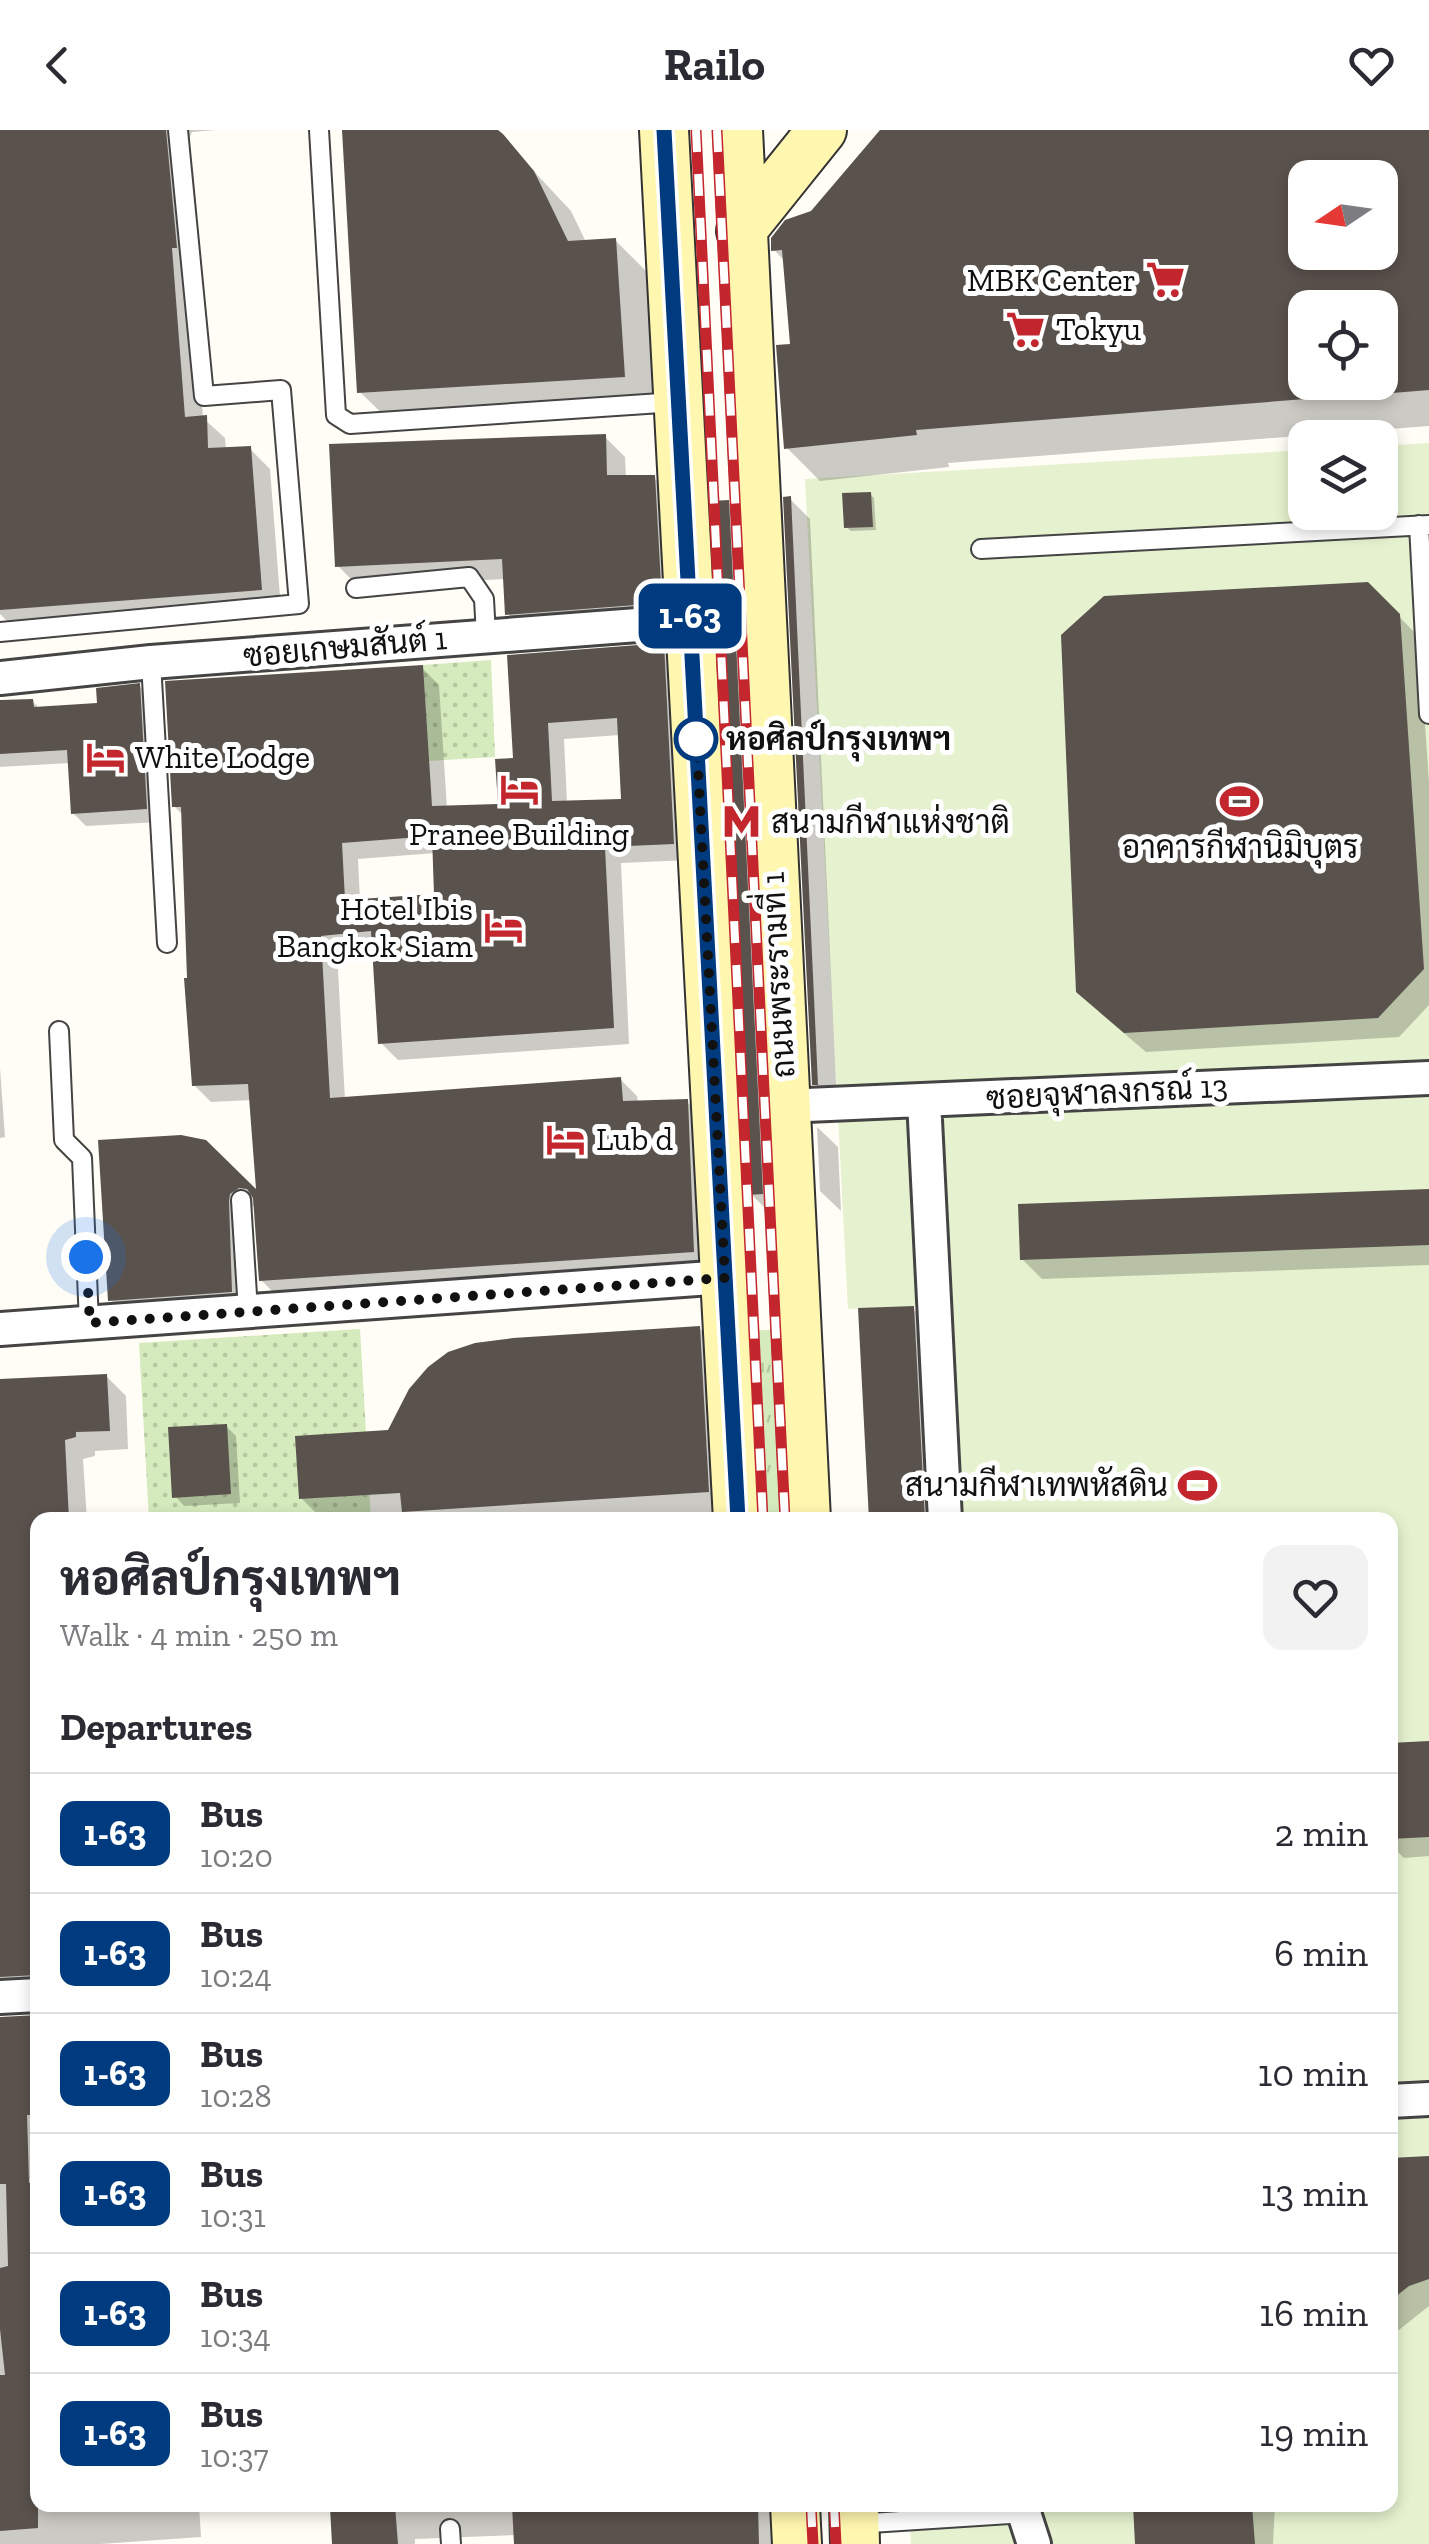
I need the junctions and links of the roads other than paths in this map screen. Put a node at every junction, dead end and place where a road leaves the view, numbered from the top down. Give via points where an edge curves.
1 (178, 130) edge
2 (319, 130) edge
3 (664, 130) edge
4 (738, 130) edge
5 (822, 130) edge
6 (741, 231) junction
7 (678, 402) junction
8 (1424, 525) edge
9 (981, 549) dead end
10 (356, 588) dead end
11 (690, 621) junction
12 (0, 632) edge
13 (486, 636) junction
14 (151, 662) junction
15 (0, 678) edge
16 (1429, 714) edge
17 (167, 944) dead end
18 (59, 1031) dead end
19 (1429, 1078) edge
20 (924, 1100) junction
21 (784, 1106) junction
22 (241, 1200) dead end
23 (725, 1278) junction
24 (248, 1311) junction
25 (90, 1323) junction
26 (0, 1329) edge
27 (738, 1512) edge
28 (806, 1512) edge
29 (946, 1512) edge
30 (30, 1995) edge
31 (0, 1997) edge
32 (1429, 2099) edge
33 (1398, 2101) edge
34 (795, 2512) edge
35 (1028, 2521) edge
36 (855, 2524) edge
37 (797, 2544) edge

1 - 12 lane via 204,396 281,390 299,604
2 - 7 lane via 341,420
3 - 7 main road
4 - 6 main road, ถนนพระรามที่ 1
5 - 6 main road
6 - 21 main road, ถนนพระรามที่ 1
7 - 11 main road
8 - 9 lane
8 - 16 lane
10 - 13 lane via 469,576 484,599
11 - 13 street, ซอยเกษมสันต์ 1
11 - 23 main road
13 - 14 street, ซอยเกษมสันต์ 1
14 - 15 street, ซอยเกษมสันต์ 1
14 - 17 lane
18 - 25 lane via 64,1140 82,1158
19 - 20 street, ซอยจุฬาลงกรณ์ 13
20 - 21 street, ซอยจุฬาลงกรณ์ 13
20 - 29 street
21 - 28 main road, ถนนพระรามที่ 1
22 - 24 lane
23 - 24 street
23 - 27 main road
24 - 25 street
25 - 26 street
30 - 31 street
32 - 33 street
34 - 37 main road
35 - 36 lane

